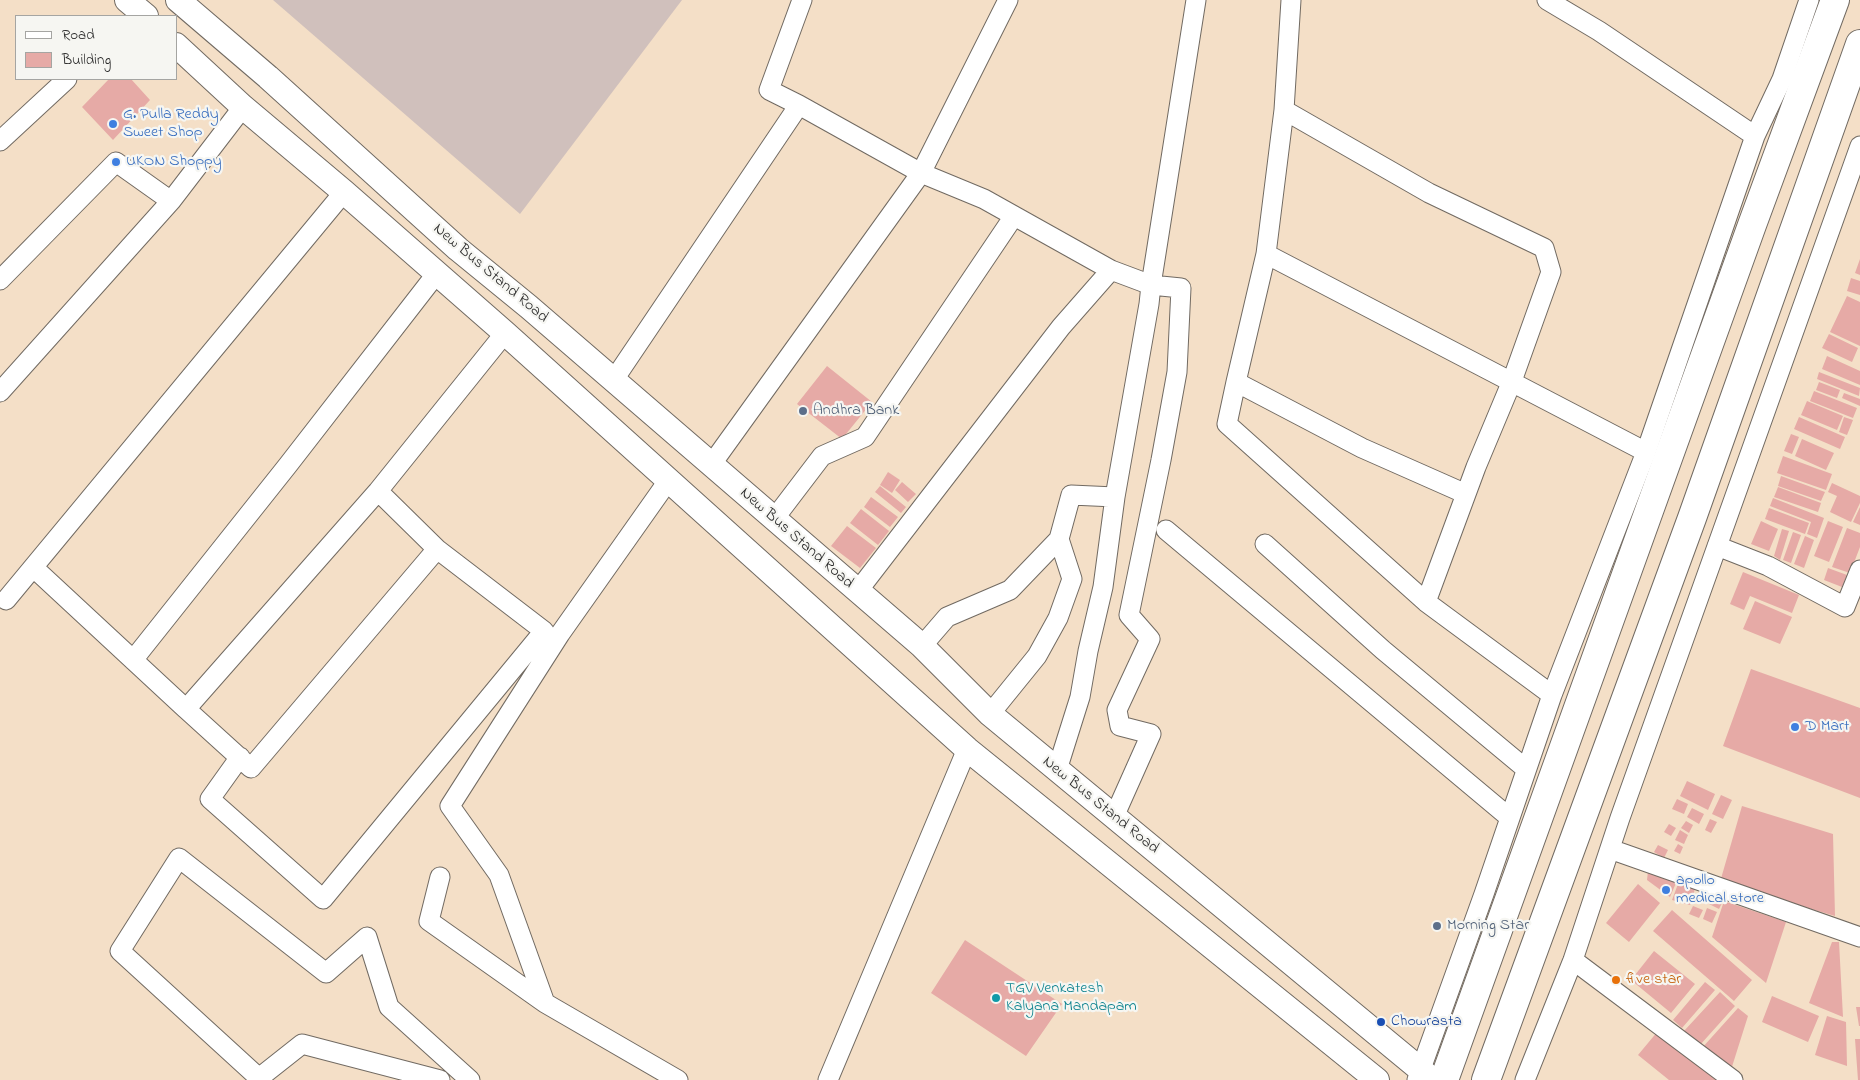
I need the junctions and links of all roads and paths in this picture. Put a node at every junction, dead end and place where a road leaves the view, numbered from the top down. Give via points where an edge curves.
1 (178, 0) edge
2 (802, 0) edge
3 (1008, 0) edge
4 (1196, 0) edge
5 (1291, 0) edge
6 (1547, 0) edge
7 (1809, 0) edge
8 (1835, 0) edge
9 (1860, 44) edge
10 (178, 47) edge
11 (66, 80) edge
12 (799, 105) junction
13 (243, 107) junction
14 (1284, 110) junction
15 (1756, 136) junction
16 (0, 142) edge
17 (1860, 146) edge
18 (366, 166) junction
19 (921, 173) junction
20 (344, 192) junction
21 (171, 201) junction
22 (1014, 216) junction
23 (1266, 254) junction
24 (1111, 270) junction
25 (437, 273) junction
26 (0, 280) edge
27 (1151, 285) junction
28 (505, 333) junction
29 (613, 381) junction
30 (1512, 381) junction
31 (1236, 382) junction
32 (0, 392) edge
33 (1646, 452) junction
34 (711, 465) junction
35 (668, 481) junction
36 (378, 491) junction
37 (1466, 494) junction
38 (1115, 497) junction
39 (774, 519) junction
40 (1166, 530) dead end
41 (1059, 538) junction
42 (1264, 544) dead end
43 (1718, 546) junction
44 (437, 549) junction
45 (34, 568) junction
46 (1860, 570) edge
47 (857, 592) junction
48 (6, 600) dead end
49 (1426, 602) junction
50 (1852, 610) edge
51 (922, 646) junction
52 (133, 660) junction
53 (1552, 694) junction
54 (186, 709) junction
55 (990, 714) junction
56 (967, 749) junction
57 (240, 757) junction
58 (1526, 769) junction
59 (1057, 770) junction
60 (1114, 816) junction
61 (1510, 818) junction
62 (1610, 849) junction
63 (440, 877) dead end
64 (1860, 937) edge
65 (1573, 960) junction
66 (544, 1003) junction
67 (1429, 1078) edge
68 (440, 1080) edge
69 (470, 1080) edge
70 (678, 1080) edge
71 (828, 1080) edge
72 (1377, 1080) edge
73 (1486, 1080) edge
74 (1525, 1080) edge
75 (1733, 1080) edge

1 - 18 main road, New Bus Stand Road
2 - 12 street via 769,90
3 - 19 street
4 - 27 street
5 - 14 street
6 - 15 street
7 - 15 street via 1782,79
8 - 67 highway via 1481,978
9 - 73 highway via 1692,518
10 - 13 main road, New Bus Stand Road
11 - 16 street
12 - 19 street
12 - 29 street
13 - 20 main road, New Bus Stand Road
13 - 21 street
14 - 23 street
14 - 30 street via 1429,193 1544,248 1551,272
15 - 33 street
17 - 43 street
18 - 20 main road
18 - 29 main road, New Bus Stand Road
19 - 22 street via 984,199
19 - 34 street
20 - 25 main road, New Bus Stand Road
20 - 45 street
21 - 26 street via 116,162
21 - 32 street
22 - 24 street
22 - 39 street via 865,437 822,456
23 - 30 street
23 - 31 street
24 - 27 street
24 - 47 street via 1060,326
25 - 28 main road, New Bus Stand Road
25 - 52 street
27 - 38 street
27 - 60 street via 1181,288 1177,372 1129,615 1150,639 1117,710 1120,726 1151,734
28 - 35 main road, New Bus Stand Road
28 - 36 street
29 - 34 main road, New Bus Stand Road
30 - 33 street
30 - 37 street
31 - 37 street via 1362,448
31 - 49 street via 1227,424
33 - 53 street
34 - 39 main road, New Bus Stand Road
35 - 56 main road, New Bus Stand Road
35 - 66 street via 560,634 450,806 499,875
36 - 44 street
36 - 54 street
37 - 49 street
38 - 41 street via 1071,495
38 - 59 street via 1104,588 1080,697
39 - 47 main road, New Bus Stand Road
40 - 61 street
41 - 51 street via 1010,590 947,617
41 - 55 street via 1072,579 1058,618 1037,656
42 - 58 street via 1383,650
43 - 50 street via 1768,566
43 - 62 street
44 - 57 street via 251,768
44 - 57 street via 544,631 323,899 210,799
45 - 48 street
45 - 52 street
46 - 50 street
47 - 51 main road, New Bus Stand Road
49 - 53 street
51 - 55 main road, New Bus Stand Road
52 - 54 street
53 - 58 street
54 - 57 street
55 - 59 main road, New Bus Stand Road
56 - 71 street
56 - 72 main road, New Bus Stand Road
58 - 61 street
59 - 60 main road, New Bus Stand Road
60 - 67 main road, New Bus Stand Road
61 - 67 street
62 - 64 street
62 - 65 street
63 - 66 street via 429,921
65 - 74 street
65 - 75 street
66 - 70 street
68 - 69 street via 302,1044 259,1078 120,951 179,858 326,973 368,937 389,1007

